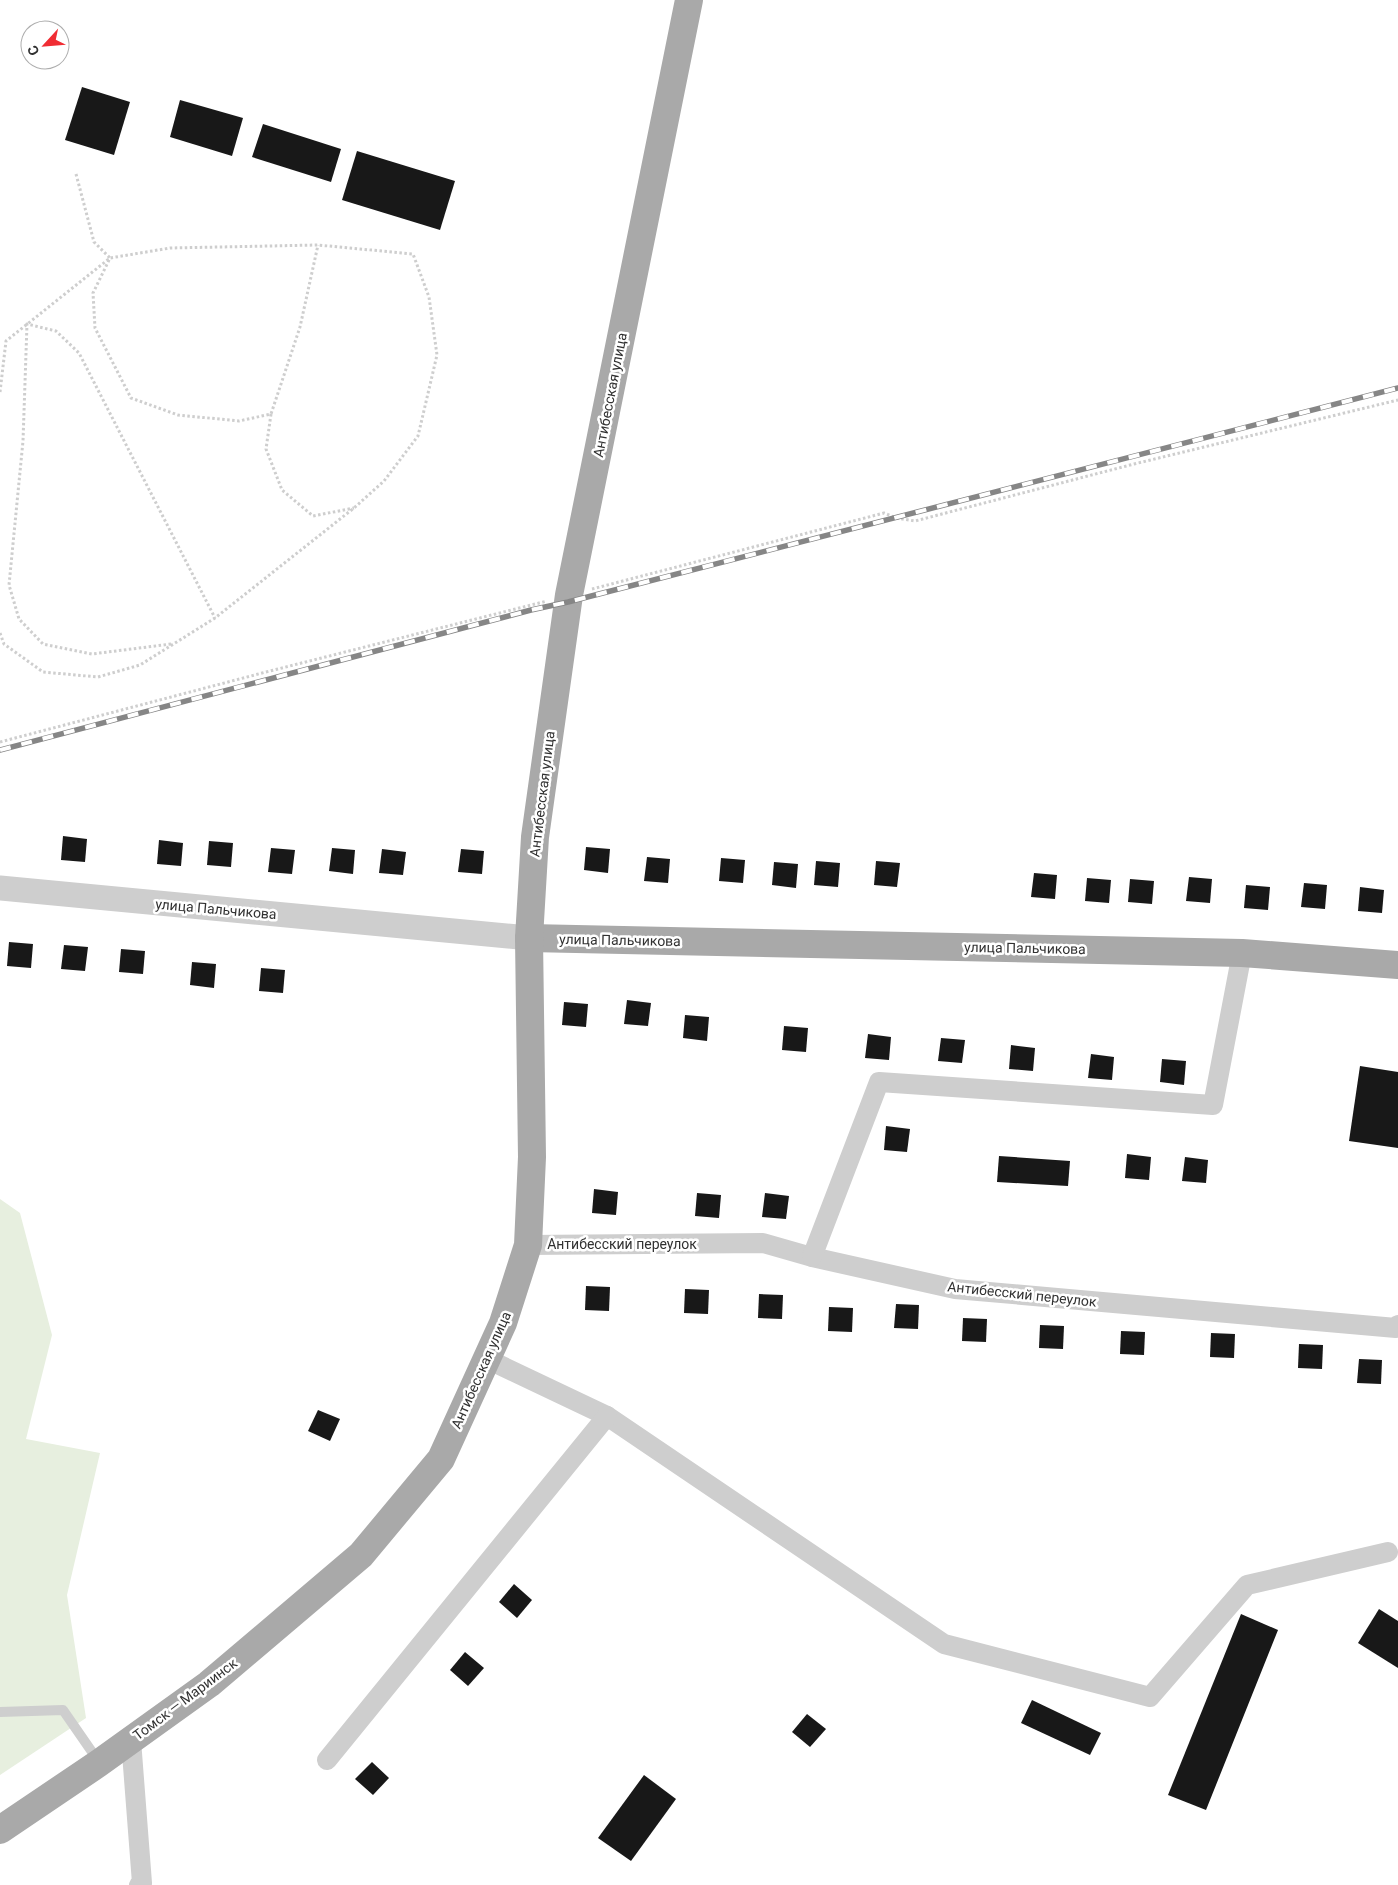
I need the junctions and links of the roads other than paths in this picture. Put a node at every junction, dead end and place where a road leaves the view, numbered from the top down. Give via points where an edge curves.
1 (689, 0) edge
2 (0, 888) edge
3 (529, 938) junction
4 (1242, 953) junction
5 (1398, 965) edge
6 (528, 1245) junction
7 (812, 1257) junction
8 (1398, 1325) edge
9 (487, 1359) junction
10 (607, 1416) junction
11 (1388, 1552) dead end
12 (361, 1555) joint
13 (0, 1712) edge
14 (131, 1740) junction
15 (327, 1760) dead end
16 (99, 1763) junction
17 (0, 1830) edge
18 (139, 1885) edge

1 - 3 main road, Антибесская улица via 569,595 535,837
2 - 3 street, улица Пальчикова
3 - 4 main road, улица Пальчикова
3 - 6 main road, Антибесская улица via 532,1157
4 - 5 main road, улица Пальчикова
4 - 7 street via 1213,1105 879,1082
6 - 7 street, Антибесский переулок via 763,1243
6 - 9 main road, Антибесская улица via 503,1323
7 - 8 street, Антибесский переулок via 955,1289 1396,1328
9 - 10 street
9 - 12 main road, Антибесская улица via 441,1459
10 - 11 street via 944,1644 1150,1697 1247,1585
10 - 15 street
12 - 14 main road, Томск — Мариинск via 209,1684
13 - 16 lane via 63,1710
14 - 16 main road, Томск — Мариинск
14 - 18 street via 142,1883
16 - 17 main road, Томск — Мариинск

